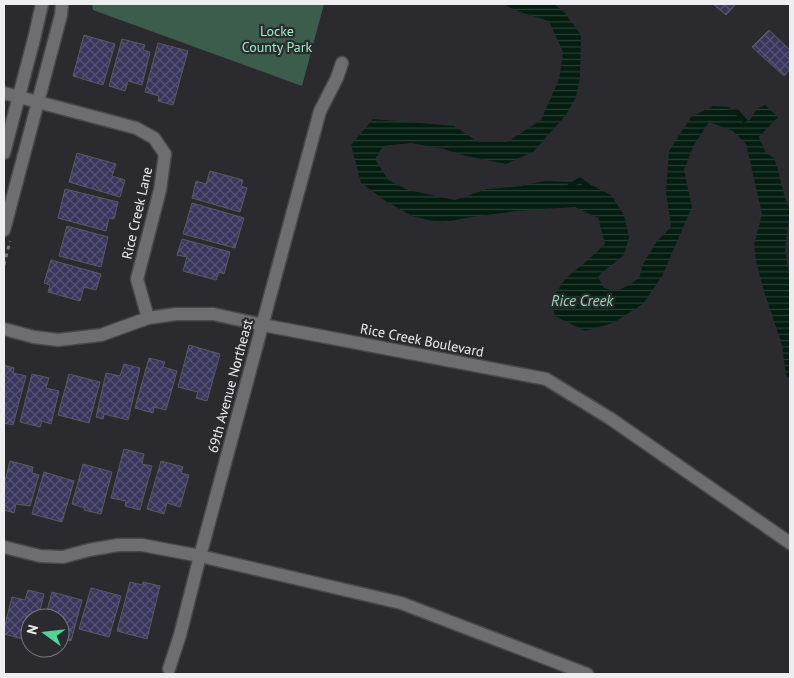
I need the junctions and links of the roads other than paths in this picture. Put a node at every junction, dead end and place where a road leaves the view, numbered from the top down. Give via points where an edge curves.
1 (42, 4) edge
2 (62, 4) edge
3 (342, 63) dead end
4 (4, 93) edge
5 (19, 97) junction
6 (38, 102) junction
7 (4, 153) edge
8 (4, 230) edge
9 (148, 318) junction
10 (263, 325) junction
11 (4, 329) edge
12 (790, 543) edge
13 (4, 547) edge
14 (200, 556) junction
15 (169, 669) dead end
16 (587, 674) edge

1 - 5 street
2 - 6 street
3 - 10 street, 69th Avenue Northeast via 320,111
4 - 5 street, Rice Creek Lane
5 - 6 street, Rice Creek Lane
5 - 7 street
6 - 8 street
6 - 9 street, Rice Creek Lane via 136,128 154,138 165,154 160,190 137,279
9 - 10 street, Rice Creek Boulevard via 213,314
9 - 11 street, Rice Creek Boulevard via 101,336 58,340
10 - 12 street, Rice Creek Boulevard via 546,380 611,419
10 - 14 street, 69th Avenue Northeast
13 - 14 street via 40,556 63,557 118,545 142,545
14 - 15 street, 69th Avenue Northeast
14 - 16 street via 401,603

